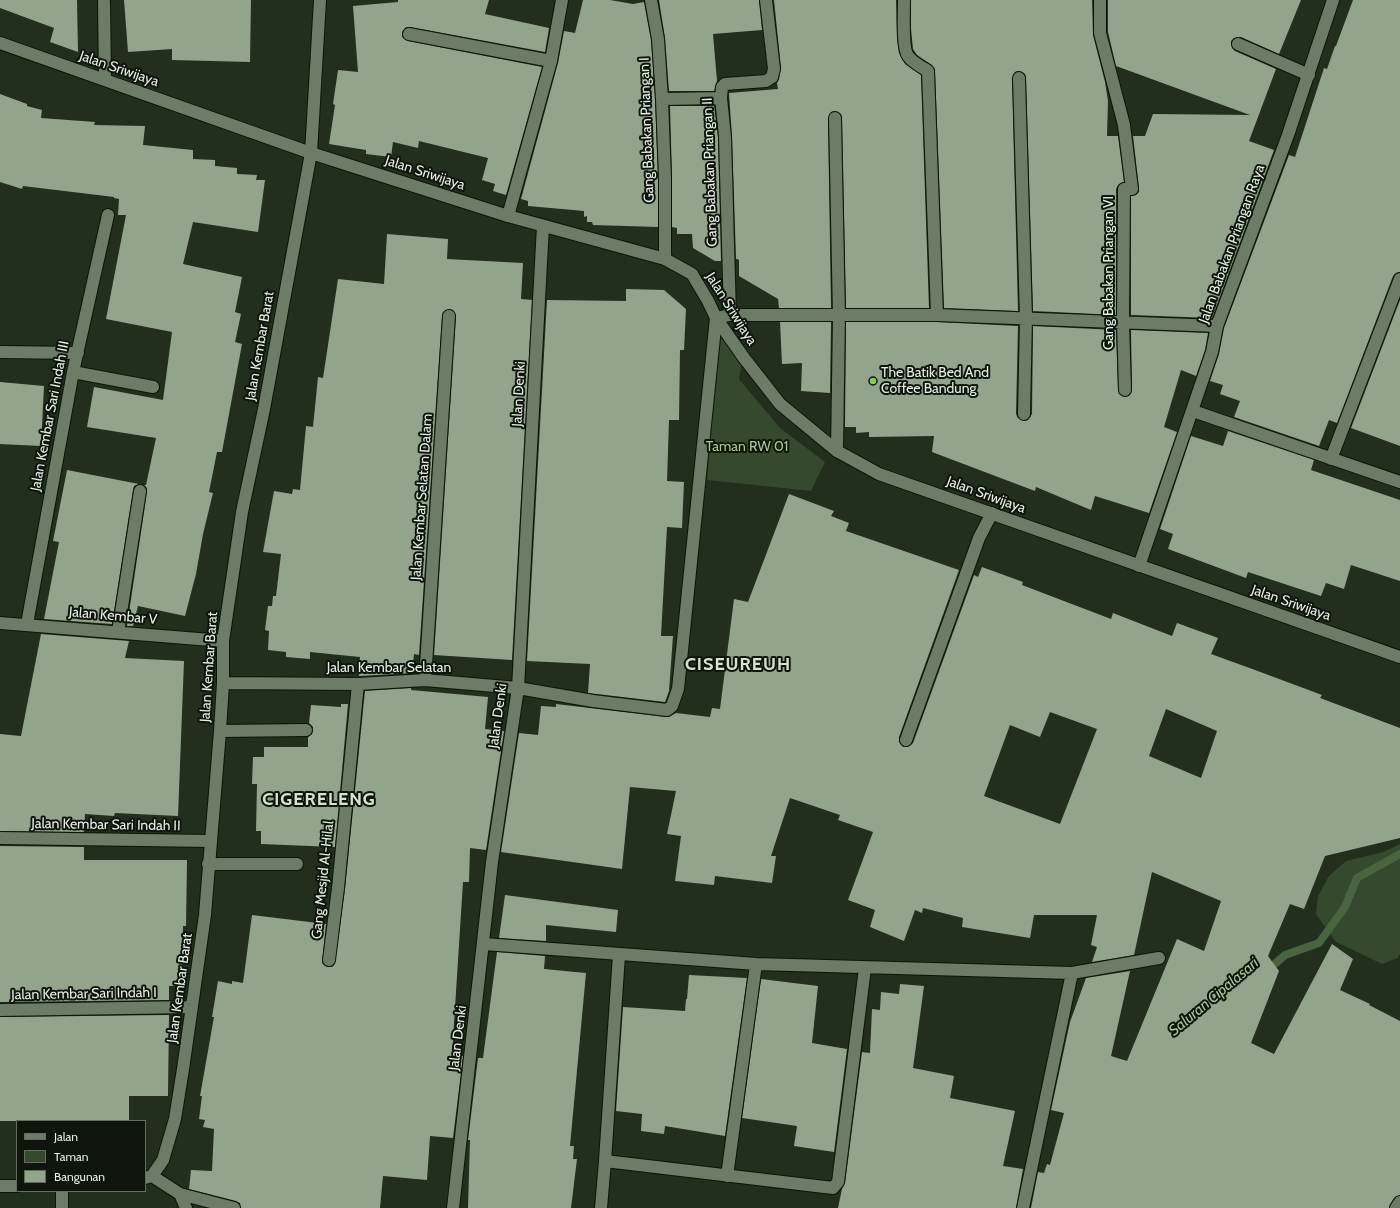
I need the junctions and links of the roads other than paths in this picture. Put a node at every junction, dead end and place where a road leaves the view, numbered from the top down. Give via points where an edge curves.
1 (320, 0) edge
2 (562, 0) edge
3 (651, 0) edge
4 (766, 0) edge
5 (904, 0) edge
6 (1100, 0) edge
7 (1333, 0) edge
8 (104, 2) dead end
9 (410, 34) dead end
10 (1238, 44) dead end
11 (2, 46) edge
12 (551, 61) junction
13 (1309, 75) junction
14 (1020, 78) dead end
15 (105, 79) junction
16 (721, 98) junction
17 (662, 99) junction
18 (835, 118) dead end
19 (311, 153) junction
20 (108, 215) dead end
21 (508, 216) junction
22 (543, 226) junction
23 (665, 259) junction
24 (1400, 279) edge
25 (730, 315) junction
26 (449, 316) dead end
27 (839, 316) junction
28 (937, 316) junction
29 (716, 318) junction
30 (1026, 318) junction
31 (1123, 323) junction
32 (1217, 326) junction
33 (0, 352) edge
34 (78, 353) junction
35 (73, 372) junction
36 (153, 387) dead end
37 (1125, 390) dead end
38 (1193, 410) junction
39 (1024, 414) dead end
40 (836, 450) junction
41 (1330, 459) junction
42 (1400, 482) edge
43 (140, 491) dead end
44 (992, 513) junction
45 (1139, 566) junction
46 (0, 623) edge
47 (27, 624) junction
48 (118, 632) junction
49 (223, 641) junction
50 (1400, 657) edge
51 (425, 680) junction
52 (223, 684) junction
53 (358, 684) junction
54 (518, 688) junction
55 (306, 730) dead end
56 (220, 731) junction
57 (906, 740) dead end
58 (0, 838) edge
59 (211, 841) junction
60 (208, 864) junction
61 (297, 864) dead end
62 (484, 944) junction
63 (618, 954) junction
64 (1159, 958) dead end
65 (329, 960) dead end
66 (756, 964) junction
67 (865, 968) junction
68 (1072, 973) junction
69 (192, 1007) junction
70 (0, 1010) edge
71 (605, 1161) junction
72 (726, 1176) junction
73 (149, 1177) edge
74 (0, 1186) edge
75 (16, 1186) edge
76 (62, 1192) edge
77 (180, 1194) junction
78 (1400, 1202) edge
79 (62, 1208) edge
80 (186, 1208) edge
81 (234, 1208) edge
82 (454, 1208) edge
83 (601, 1208) edge
84 (1023, 1208) edge
85 (1396, 1208) edge

1 - 19 street, Jalan Kembar Barat
2 - 12 street
3 - 17 street, Gang Babakan Priangan I via 658,39
4 - 16 street, Gang Babakan Priangan II via 774,69 772,77 766,81 725,84 722,87
5 - 28 street via 905,47 908,56 928,71
6 - 31 street, Gang Babakan Priangan VI via 1100,33 1124,125 1132,189 1124,189
7 - 13 street, Jalan Babakan Priangan Raya
8 - 15 street
9 - 12 street
10 - 13 street
11 - 15 street, Jalan Sriwijaya
12 - 21 street
13 - 32 street, Jalan Babakan Priangan Raya
14 - 30 street
15 - 19 street, Jalan Sriwijaya
16 - 17 street
16 - 25 street, Gang Babakan Priangan II via 725,138
17 - 23 street, Gang Babakan Priangan I
18 - 27 street
19 - 21 street, Jalan Sriwijaya
19 - 49 street, Jalan Kembar Barat via 264,409 242,512
20 - 34 street, Jalan Kembar Sari Indah III
21 - 22 street, Jalan Sriwijaya
22 - 23 street, Jalan Sriwijaya
22 - 54 street, Jalan Denki
23 - 29 street, Jalan Sriwijaya via 692,274
24 - 41 street
25 - 27 street
25 - 29 street
26 - 51 street, Jalan Kembar Selatan Dalam
27 - 28 street
27 - 40 street
28 - 30 street
29 - 40 street, Jalan Sriwijaya via 780,404
29 - 54 street, Jalan Kembar Selatan via 679,681 672,706 667,710 622,705
30 - 31 street
30 - 39 street
31 - 32 street
31 - 37 street, Gang Babakan Priangan VI
32 - 38 street, Jalan Babakan Priangan Raya via 1212,352
33 - 34 street
34 - 35 street, Jalan Kembar Sari Indah III
35 - 36 street
35 - 47 street, Jalan Kembar Sari Indah III
38 - 41 street
38 - 45 street, Jalan Babakan Priangan Raya
40 - 44 street, Jalan Sriwijaya via 879,474
41 - 42 street
43 - 48 street
44 - 45 street, Jalan Sriwijaya
44 - 57 street via 979,538
45 - 50 street, Jalan Sriwijaya
46 - 47 street, Jalan Kembar V
47 - 48 street, Jalan Kembar V
48 - 49 street, Jalan Kembar V
49 - 52 street, Jalan Kembar Barat
51 - 53 street, Jalan Kembar Selatan
51 - 54 street, Jalan Kembar Selatan
52 - 53 street, Jalan Kembar Selatan
52 - 56 street, Jalan Kembar Barat
53 - 65 street, Gang Mesjid Al-Hilal
54 - 62 street, Jalan Denki via 492,862
55 - 56 street
56 - 59 street, Jalan Kembar Barat
58 - 59 street, Jalan Kembar Sari Indah II
59 - 60 street, Jalan Kembar Barat
60 - 61 street
60 - 69 street, Jalan Kembar Barat via 205,914
62 - 63 street
62 - 82 street, Jalan Denki
63 - 66 street
63 - 71 street
64 - 68 street
66 - 67 street
66 - 72 street
67 - 68 street
67 - 72 street via 838,1182 833,1188
68 - 84 street
69 - 70 street, Jalan Kembar Sari Indah I
69 - 73 street, Jalan Kembar Barat via 175,1119 163,1160
71 - 72 street
71 - 83 street
73 - 77 street
74 - 75 street
76 - 79 street
77 - 80 street
77 - 81 street
78 - 85 street

